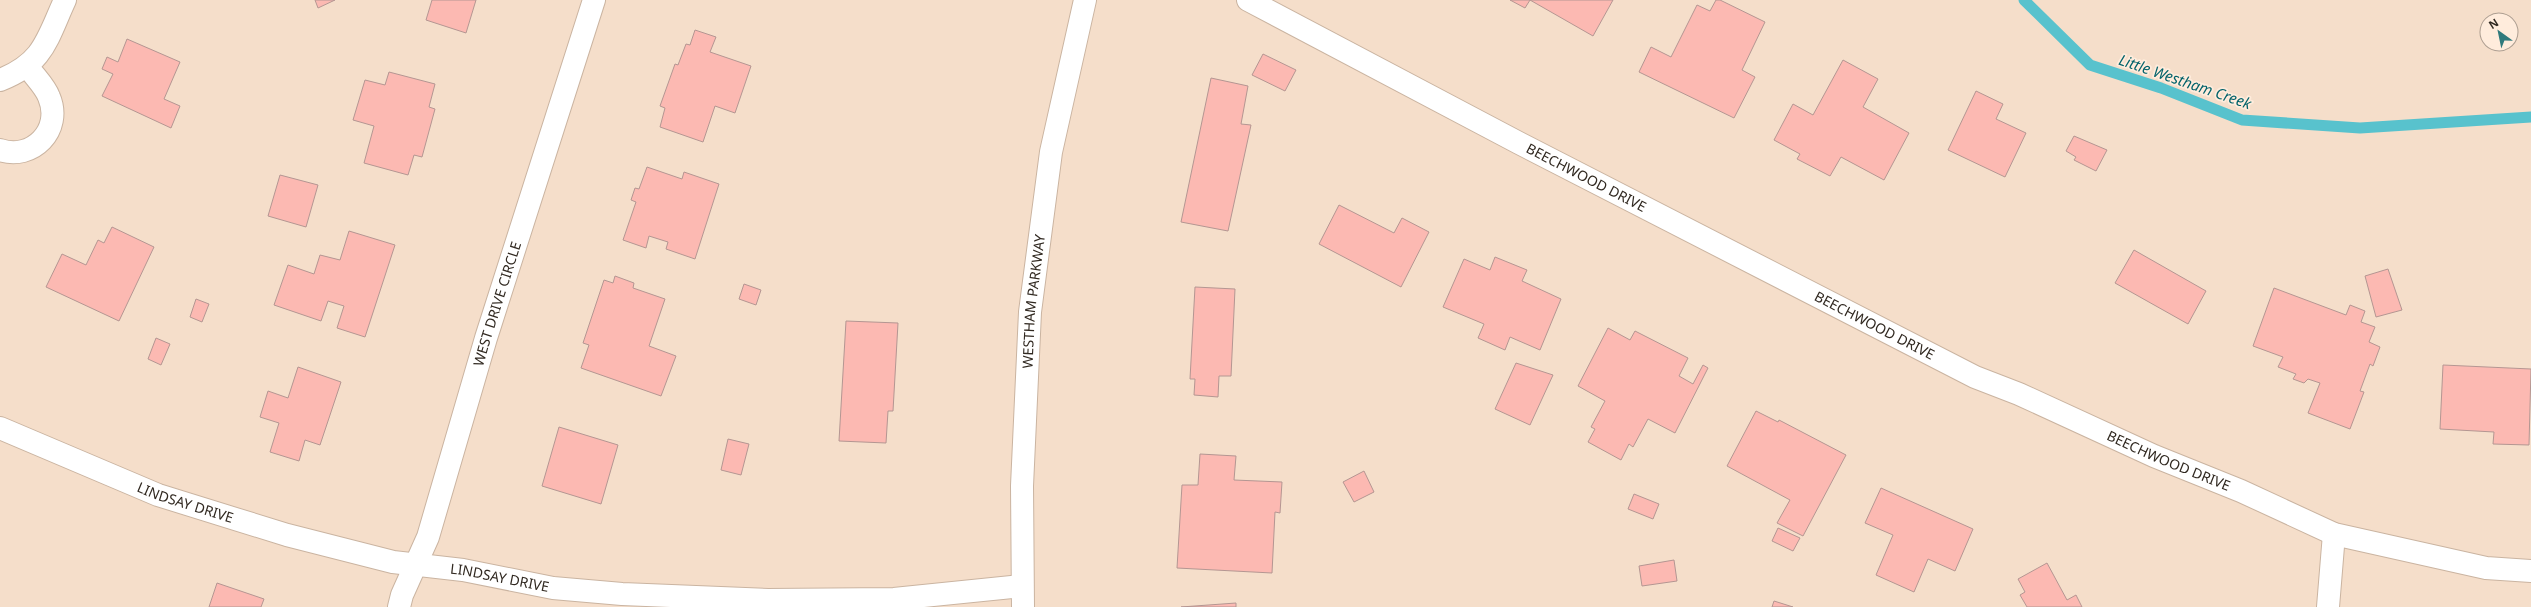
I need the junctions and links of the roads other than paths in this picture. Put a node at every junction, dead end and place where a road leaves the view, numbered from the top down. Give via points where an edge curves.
1 (65, 0) edge
2 (594, 0) edge
3 (1085, 0) edge
4 (1248, 0) edge
5 (28, 67) junction
6 (0, 80) edge
7 (0, 150) edge
8 (0, 428) edge
9 (2334, 534) junction
10 (415, 564) junction
11 (2531, 571) edge
12 (1022, 597) edge
13 (399, 607) edge
14 (2328, 607) edge

1 - 5 street via 42,51
2 - 10 street, WEST DRIVE CIRCLE via 486,338 428,537
3 - 12 street, WESTHAM PARKWAY via 1051,152 1030,312 1022,486
4 - 9 street, BEECHWOOD DRIVE via 1975,377 2019,394 2154,456 2241,491
5 - 6 street
5 - 7 street via 49,97 53,118 44,140 34,148 20,153
8 - 10 street, LINDSAY DRIVE via 158,495 287,535 392,562
9 - 11 street, BEECHWOOD DRIVE via 2486,568
9 - 14 street
10 - 12 street, LINDSAY DRIVE via 463,570 553,588 622,594 768,600
10 - 13 street, WEST DRIVE CIRCLE

